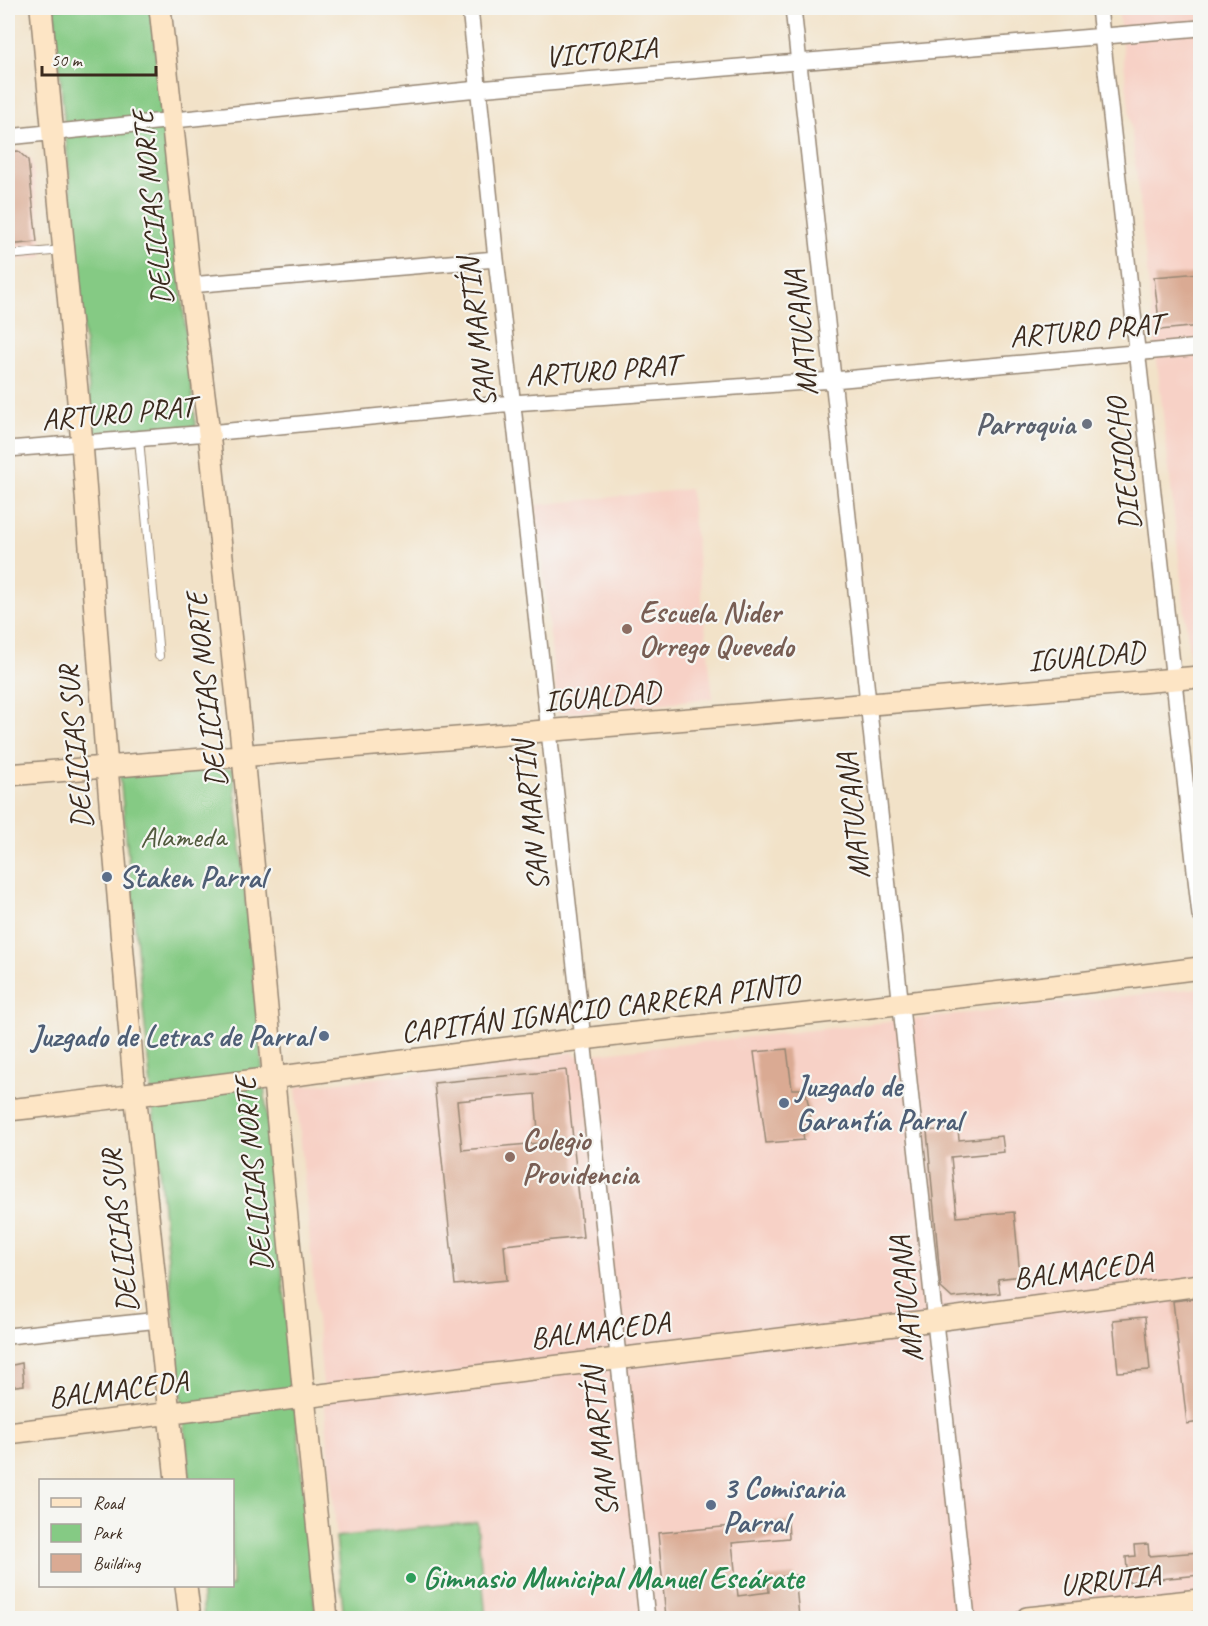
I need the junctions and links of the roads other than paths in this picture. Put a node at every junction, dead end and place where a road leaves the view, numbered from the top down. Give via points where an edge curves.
1 (41, 8) edge
2 (160, 8) edge
3 (470, 8) edge
4 (793, 8) edge
5 (1099, 8) edge
6 (1200, 28) edge
7 (1102, 36) junction
8 (799, 62) junction
9 (478, 89) junction
10 (172, 120) junction
11 (53, 133) junction
12 (8, 137) edge
13 (64, 249) junction
14 (8, 255) edge
15 (496, 259) junction
16 (190, 285) junction
17 (1200, 347) edge
18 (1138, 353) junction
19 (833, 380) junction
20 (513, 403) junction
21 (209, 433) junction
22 (139, 439) junction
23 (82, 443) junction
24 (8, 449) edge
25 (159, 656) dead end
26 (1200, 677) edge
27 (1175, 679) junction
28 (868, 704) junction
29 (549, 730) junction
30 (243, 756) junction
31 (107, 767) junction
32 (8, 775) edge
33 (1197, 844) edge
34 (1199, 895) edge
35 (1200, 915) edge
36 (1200, 968) edge
37 (901, 1005) junction
38 (582, 1039) junction
39 (274, 1077) junction
40 (136, 1096) junction
41 (8, 1110) edge
42 (1200, 1285) edge
43 (159, 1320) junction
44 (936, 1320) junction
45 (8, 1336) edge
46 (618, 1359) junction
47 (304, 1397) junction
48 (169, 1414) junction
49 (8, 1433) edge
50 (176, 1479) edge
51 (186, 1587) edge
52 (1200, 1600) edge
53 (190, 1618) edge
54 (327, 1618) edge
55 (647, 1618) edge
56 (967, 1618) edge
57 (1027, 1618) edge
58 (1032, 1618) edge

1 - 11 street, DELICIAS SUR
2 - 10 street, DELICIAS NORTE
3 - 9 street, SAN MARTÍN
4 - 8 street, MATUCANA
5 - 7 street, DIECIOCHO
6 - 7 street, VICTORIA
7 - 8 street, VICTORIA
7 - 18 street, DIECIOCHO
8 - 9 street, VICTORIA
8 - 19 street, MATUCANA
9 - 10 street, VICTORIA
9 - 15 street, SAN MARTÍN
10 - 11 street, VICTORIA
10 - 16 street, DELICIAS NORTE
11 - 12 street, VICTORIA
11 - 13 street, DELICIAS SUR
13 - 14 lane
13 - 23 street, DELICIAS SUR
15 - 16 street
15 - 20 street, SAN MARTÍN
16 - 21 street, DELICIAS NORTE
17 - 18 street, ARTURO PRAT
18 - 19 street, ARTURO PRAT
18 - 27 street, DIECIOCHO
19 - 20 street, ARTURO PRAT
19 - 28 street, MATUCANA
20 - 21 street, ARTURO PRAT
20 - 29 street, SAN MARTÍN
21 - 22 street, ARTURO PRAT
21 - 30 street, DELICIAS NORTE
22 - 23 street, ARTURO PRAT
22 - 25 lane
23 - 24 street, ARTURO PRAT
23 - 31 street, DELICIAS SUR
26 - 27 street, IGUALDAD
27 - 28 street, IGUALDAD
27 - 33 street, DIECIOCHO
28 - 29 street, IGUALDAD
28 - 37 street, MATUCANA
29 - 30 street, IGUALDAD
29 - 38 street, SAN MARTÍN
30 - 31 street, IGUALDAD
30 - 39 street, DELICIAS NORTE
31 - 32 street, IGUALDAD
31 - 40 street, DELICIAS SUR
33 - 34 street, DIECIOCHO
34 - 35 street, DIECIOCHO
36 - 37 street, CAPITÁN IGNACIO CARRERA PINTO
37 - 38 street, CAPITÁN IGNACIO CARRERA PINTO
37 - 44 street, MATUCANA
38 - 39 street, CAPITÁN IGNACIO CARRERA PINTO
38 - 46 street, SAN MARTÍN
39 - 40 street, CAPITÁN IGNACIO CARRERA PINTO
39 - 47 street, DELICIAS NORTE
40 - 41 street, CAPITÁN IGNACIO CARRERA PINTO
40 - 43 street, DELICIAS SUR
42 - 44 street, BALMACEDA
43 - 45 street
43 - 48 street, DELICIAS SUR
44 - 46 street, BALMACEDA
44 - 56 street, MATUCANA
46 - 47 street, BALMACEDA
46 - 55 street, SAN MARTÍN
47 - 48 street, BALMACEDA
47 - 54 street, DELICIAS NORTE
48 - 49 street, BALMACEDA
48 - 50 street, DELICIAS SUR
51 - 53 street
52 - 58 street, URRUTIA
57 - 58 street, URRUTIA

